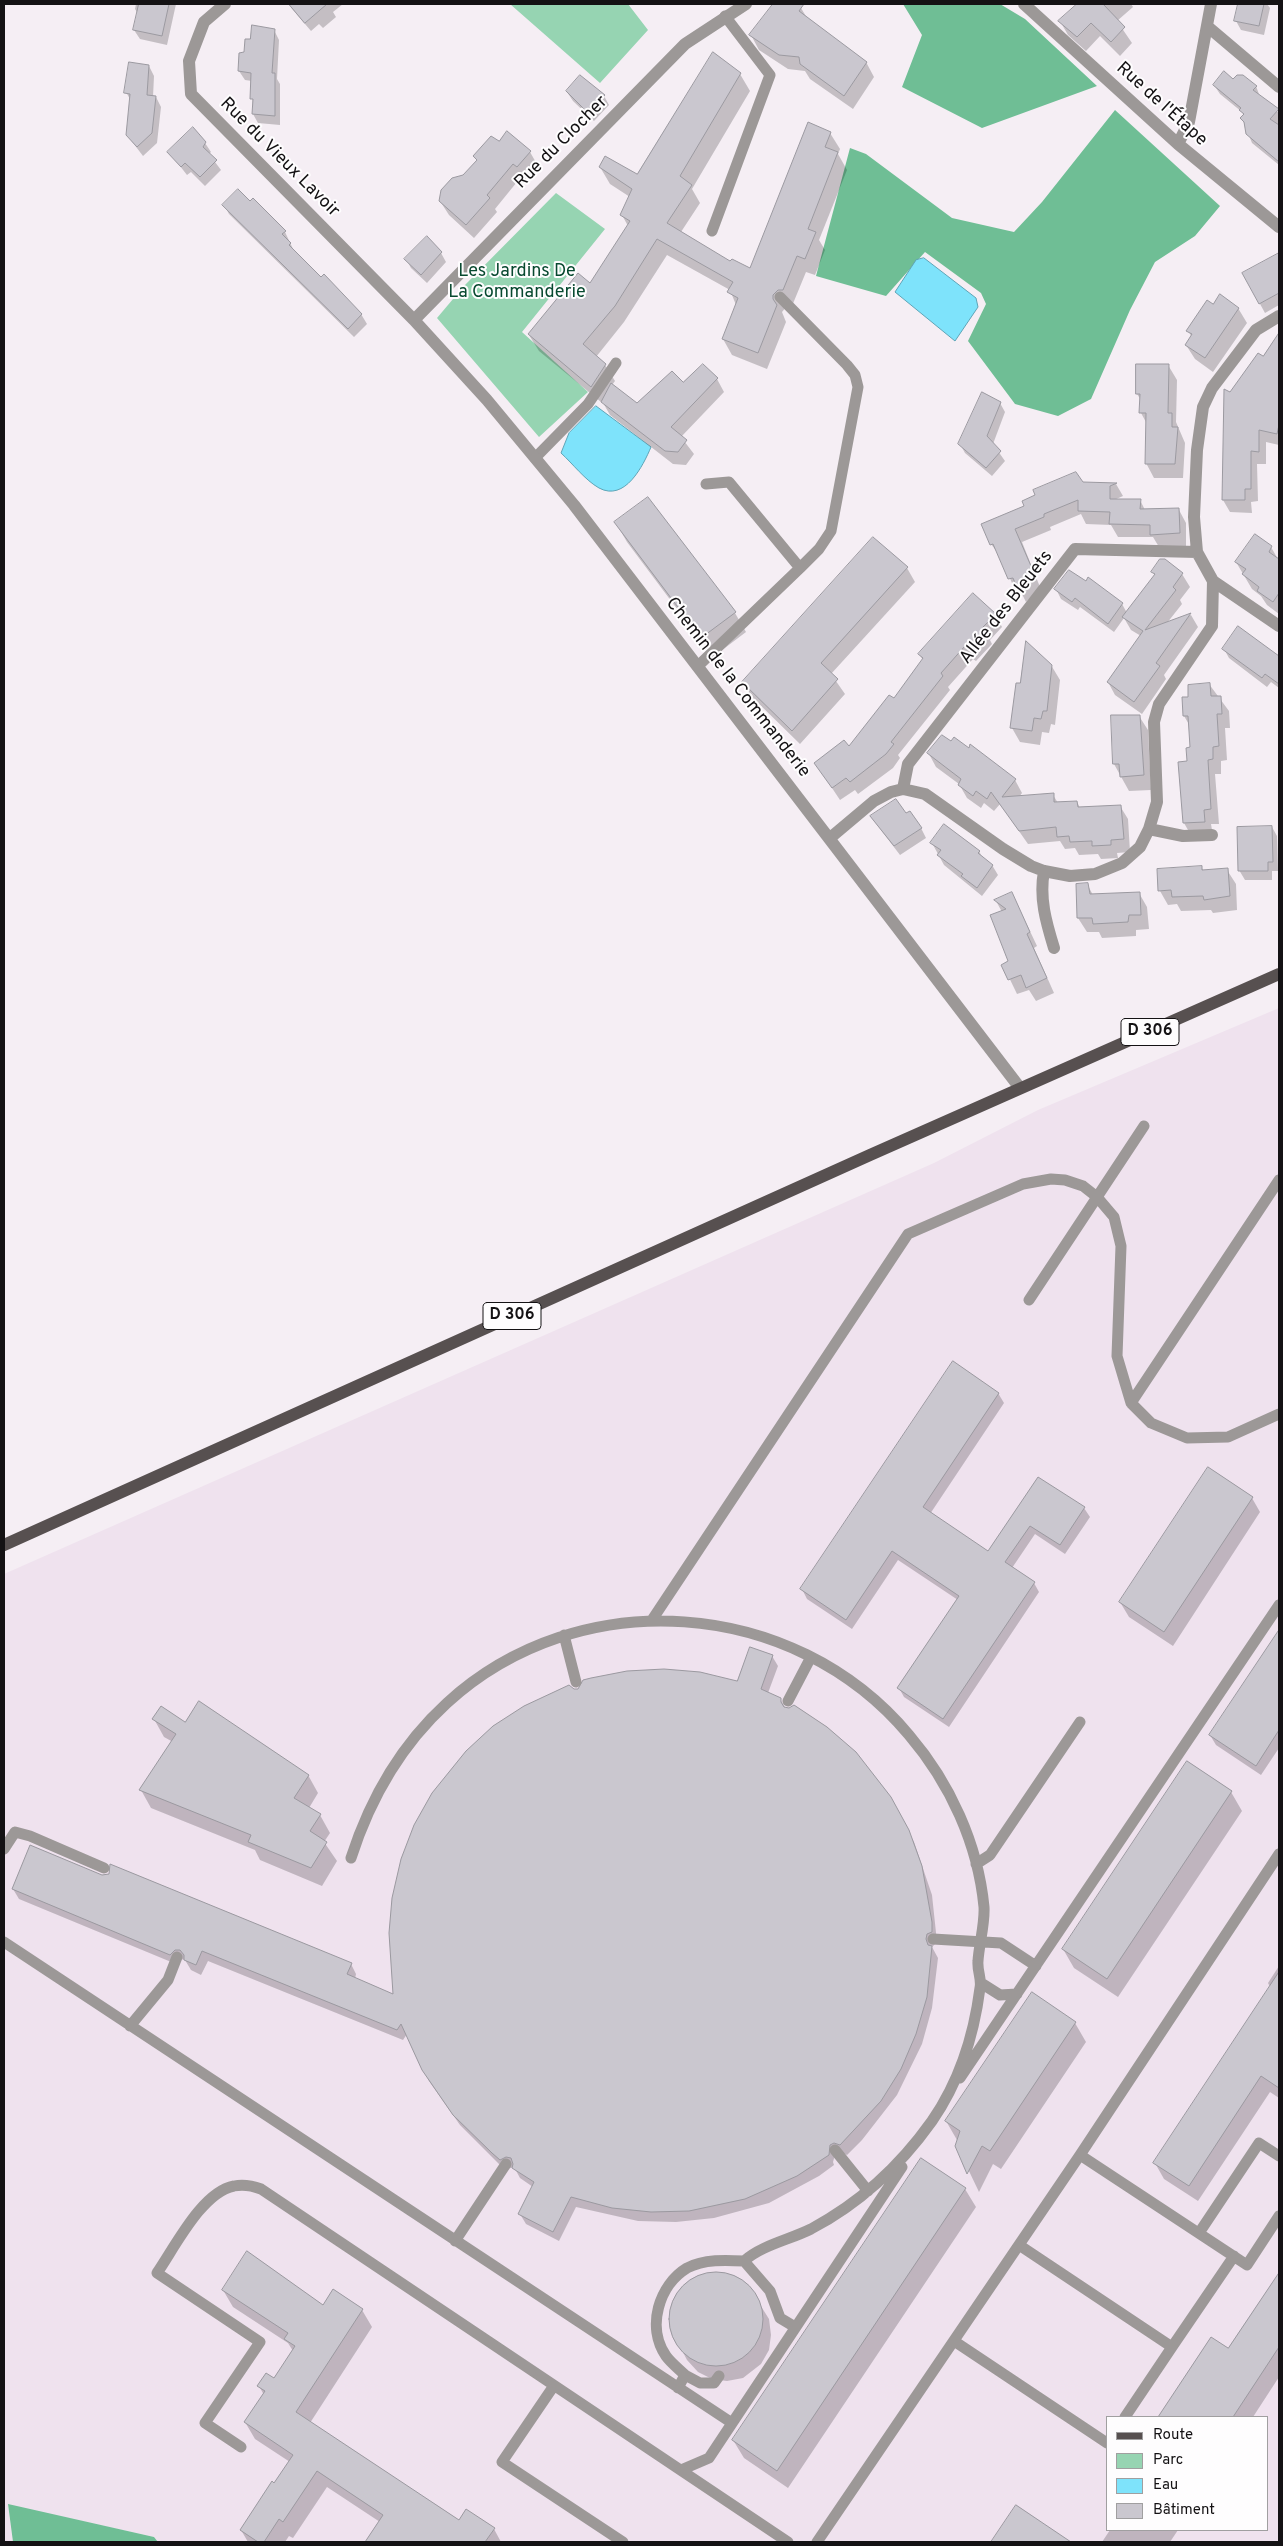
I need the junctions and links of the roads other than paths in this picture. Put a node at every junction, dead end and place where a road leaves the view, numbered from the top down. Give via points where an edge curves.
1 (225, 4) edge
2 (746, 4) edge
3 (1024, 4) edge
4 (1211, 4) edge
5 (725, 16) junction
6 (1207, 26) junction
7 (1279, 88) edge
8 (1178, 144) junction
9 (1279, 227) edge
10 (712, 231) dead end
11 (780, 297) dead end
12 (1279, 316) edge
13 (414, 320) junction
14 (616, 363) dead end
15 (535, 458) junction
16 (706, 484) dead end
17 (1197, 552) junction
18 (800, 568) junction
19 (1213, 580) junction
20 (1279, 626) edge
21 (698, 666) junction
22 (903, 789) junction
23 (1149, 829) junction
24 (1212, 835) dead end
25 (830, 838) junction
26 (1044, 870) junction
27 (1054, 948) dead end
28 (1279, 974) edge
29 (1020, 1088) junction
30 (1144, 1126) dead end
31 (1279, 1180) edge
32 (1096, 1197) junction
33 (1028, 1300) dead end
34 (1131, 1403) junction
35 (1279, 1414) edge
36 (4, 1545) edge
37 (1279, 1605) edge
38 (652, 1620) junction
39 (564, 1636) junction
40 (811, 1656) junction
41 (576, 1682) dead end
42 (788, 1701) dead end
43 (1080, 1722) dead end
44 (4, 1849) edge
45 (1279, 1854) edge
46 (351, 1858) dead end
47 (976, 1864) junction
48 (104, 1868) dead end
49 (932, 1939) dead end
50 (980, 1940) junction
51 (4, 1942) edge
52 (177, 1957) dead end
53 (1036, 1966) junction
54 (981, 1983) junction
55 (1017, 1994) junction
56 (130, 2026) junction
57 (934, 2118) junction
58 (834, 2150) dead end
59 (1080, 2154) junction
60 (1279, 2156) edge
61 (506, 2164) dead end
62 (868, 2191) junction
63 (1279, 2216) edge
64 (1199, 2232) junction
65 (456, 2241) junction
66 (1019, 2245) junction
67 (1234, 2256) junction
68 (744, 2261) junction
69 (795, 2327) junction
70 (954, 2341) junction
71 (1172, 2347) junction
72 (685, 2375) junction
73 (719, 2376) dead end
74 (553, 2386) junction
75 (678, 2388) junction
76 (1126, 2416) edge
77 (732, 2423) junction
78 (1106, 2442) edge
79 (241, 2448) dead end
80 (681, 2470) junction
81 (623, 2542) edge
82 (788, 2542) edge
83 (817, 2542) edge

1 - 13 street, Rue du Vieux Lavoir via 204,22 189,61 190,94
2 - 5 street, Rue du Clocher
3 - 8 street, Rue de l'Étape
4 - 6 street
5 - 10 lane via 770,76
5 - 13 street, Rue du Clocher via 685,44
6 - 7 street
6 - 8 street via 1189,122
8 - 9 street, Rue de l'Étape
11 - 18 lane via 847,365 855,375 858,387 831,531
12 - 17 street via 1256,330 1212,388 1203,407 1194,517
13 - 15 street, Chemin de la Commanderie
14 - 15 lane via 588,404
15 - 21 street, Chemin de la Commanderie
16 - 18 lane via 728,482
17 - 19 street
17 - 22 street, Allée des Bleuets via 1075,549 908,764
18 - 21 lane
19 - 20 street
19 - 23 street via 1212,626 1159,704 1154,722 1157,802
21 - 25 street, Chemin de la Commanderie
22 - 25 street via 874,801
22 - 26 street via 925,794 1003,849
23 - 24 street via 1183,836
23 - 26 street via 1140,847 1122,863 1095,874 1070,876
25 - 29 street, Chemin de la Commanderie
26 - 27 street via 1041,889
28 - 29 main road, D 306
29 - 36 main road, D 306
30 - 32 lane
31 - 34 lane
32 - 33 lane
32 - 34 lane via 1114,1217 1121,1246 1117,1356
32 - 38 lane via 1083,1186 1065,1180 1023,1184 908,1234
34 - 35 lane via 1150,1423 1186,1438 1228,1437
37 - 53 lane
38 - 39 lane via 592,1628
38 - 40 lane via 693,1621 732,1627
39 - 41 lane
39 - 46 lane via 534,1647 491,1670 433,1716 401,1754 378,1790
40 - 42 lane
40 - 47 lane via 864,1690 901,1724 951,1797
43 - 47 lane via 990,1854
44 - 48 lane via 15,1832
45 - 59 lane
47 - 50 lane via 984,1912
49 - 50 lane
50 - 53 lane via 1001,1943
50 - 54 lane via 978,1968
51 - 56 lane
52 - 56 lane via 168,1980
53 - 55 lane
54 - 55 lane via 1000,1995
54 - 57 lane via 970,2042
55 - 57 lane
56 - 65 lane
57 - 62 lane via 911,2149
57 - 69 lane
58 - 62 lane
59 - 64 lane
59 - 66 lane
60 - 64 lane via 1259,2143
61 - 65 lane
62 - 68 lane via 809,2230 755,2251
63 - 67 lane via 1247,2265
64 - 67 lane
65 - 75 lane
66 - 70 lane
66 - 71 lane
67 - 71 lane
68 - 69 lane via 770,2292 780,2318
68 - 72 lane via 704,2262 688,2268 663,2294 657,2310 659,2342 666,2356
69 - 77 lane
70 - 78 lane
70 - 83 lane
71 - 76 lane
72 - 73 lane via 700,2382 714,2383
72 - 75 lane
74 - 79 lane via 261,2189 249,2185 234,2186 217,2193 205,2203 157,2273 260,2342 205,2423
74 - 80 lane
74 - 81 lane via 502,2462
75 - 77 lane
77 - 80 lane via 709,2458
80 - 82 lane

